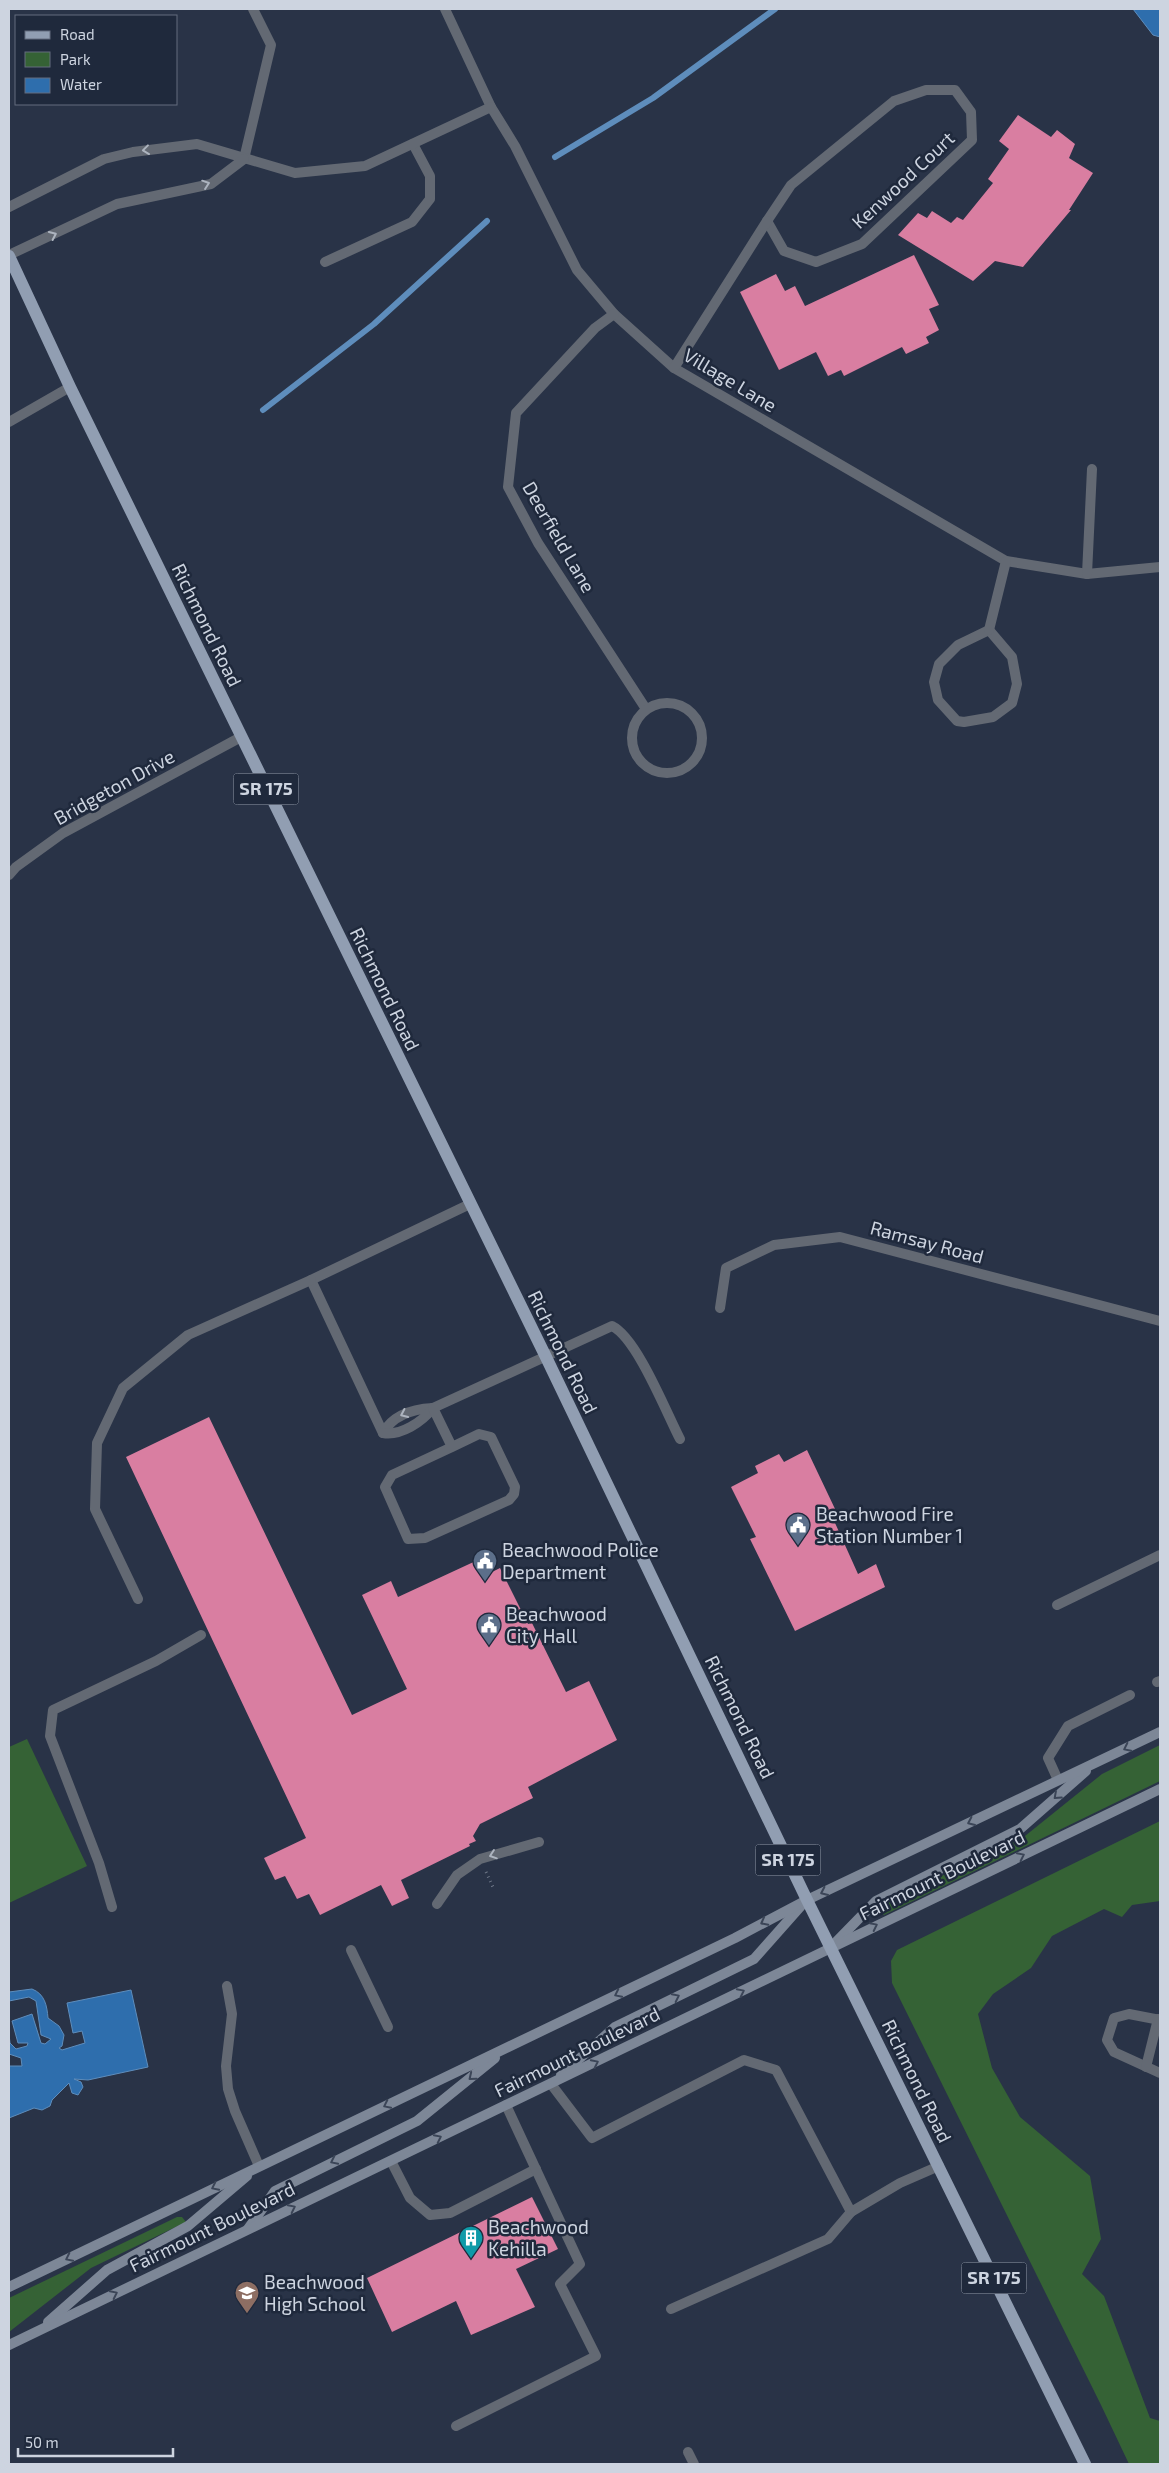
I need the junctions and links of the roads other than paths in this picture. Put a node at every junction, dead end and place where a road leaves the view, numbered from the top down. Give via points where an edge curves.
1 (253, 9) edge
2 (444, 9) edge
3 (491, 107) junction
4 (413, 144) junction
5 (244, 159) junction
6 (9, 207) edge
7 (767, 221) junction
8 (9, 256) edge
9 (325, 262) dead end
10 (614, 314) junction
11 (674, 368) junction
12 (70, 387) junction
13 (9, 422) edge
14 (1092, 469) dead end
15 (1006, 561) junction
16 (1160, 567) edge
17 (1087, 574) junction
18 (989, 630) junction
19 (646, 709) junction
20 (241, 737) junction
21 (9, 875) edge
22 (470, 1204) junction
23 (311, 1280) junction
24 (720, 1308) dead end
25 (1160, 1321) edge
26 (544, 1356) junction
27 (433, 1408) junction
28 (680, 1439) dead end
29 (452, 1447) junction
30 (1160, 1555) edge
31 (138, 1599) dead end
32 (1057, 1605) dead end
33 (201, 1635) dead end
34 (1130, 1696) dead end
35 (1160, 1732) edge
36 (1094, 1764) junction
37 (1058, 1780) junction
38 (1160, 1788) edge
39 (539, 1842) dead end
40 (807, 1900) junction
41 (437, 1904) dead end
42 (112, 1907) dead end
43 (830, 1947) junction
44 (351, 1950) dead end
45 (227, 1986) dead end
46 (1159, 2020) edge
47 (388, 2027) dead end
48 (510, 2046) junction
49 (1146, 2067) junction
50 (1160, 2073) edge
51 (551, 2084) junction
52 (506, 2106) junction
53 (391, 2161) junction
54 (259, 2166) junction
55 (939, 2166) junction
56 (536, 2169) junction
57 (851, 2212) junction
58 (248, 2230) junction
59 (9, 2287) edge
60 (671, 2309) dead end
61 (38, 2330) junction
62 (9, 2345) edge
63 (456, 2426) dead end
64 (688, 2452) dead end
65 (694, 2464) edge
66 (1085, 2464) edge

1 - 5 street via 271,45
2 - 3 street, Village Lane
3 - 4 street
3 - 10 street, Village Lane via 515,146 577,270
4 - 5 street via 365,166 295,173
4 - 9 street via 430,176 430,199 412,222
5 -> 6 street via 197,144 133,152 104,158
8 -> 5 street via 117,204 211,184
7 - 7 street, Kenwood Court via 792,184 894,101 926,90 954,90 971,112 972,140 862,244 816,262 784,251
7 - 11 street, Kenwood Court
8 - 12 main road, Richmond Road / SR 175
10 - 11 street, Village Lane
10 - 19 street, Deerfield Lane via 595,328 516,413 508,487 538,543
11 - 15 street, Village Lane
12 - 13 street
12 - 20 main road, Richmond Road / SR 175
14 - 17 street
15 - 17 street, Village Lane
15 - 18 street
16 - 17 street, Village Lane
18 - 18 street via 958,645 940,664 934,682 938,700 957,721 993,717 1012,703 1017,684 1012,658
19 - 19 street via 635,723 632,738 634,752 641,762 662,773 689,766 697,758 703,736 695,715 671,702
20 - 21 street, Bridgeton Drive via 63,833
20 - 22 main road, Richmond Road / SR 175
22 - 23 street
22 - 26 main road, Richmond Road / SR 175
23 - 27 street via 382,1433 390,1421 416,1408
23 - 31 street via 188,1336 123,1388 97,1443 95,1509
24 - 25 street, Ramsay Road via 726,1268 774,1245 840,1237
26 - 27 street
26 - 28 street via 612,1326 620,1330 632,1344
26 - 40 main road, Richmond Road / SR 175
27 - 29 street
29 - 29 street via 392,1475 386,1481 385,1487 408,1538 425,1538 509,1500 514,1494 515,1487 491,1437 479,1434
30 - 32 street
33 - 42 street via 156,1661 53,1710 50,1736 99,1863
34 - 37 street via 1068,1726 1048,1758
35 -> 36 main road, Fairmount Boulevard
36 - 37 main road, Fairmount Boulevard
36 -> 43 main road via 1020,1829 876,1900
37 -> 40 main road, Fairmount Boulevard
43 -> 38 main road, Fairmount Boulevard
39 -> 41 street via 480,1860 457,1875
40 - 43 main road, Richmond Road / SR 175
40 -> 48 main road, Fairmount Boulevard
51 -> 40 main road via 615,2027 754,1959
51 -> 43 main road, Fairmount Boulevard
43 - 55 main road, Richmond Road / SR 175
44 - 47 street
45 - 54 street via 232,2014 226,2066 228,2089
46 - 49 street
46 - 49 street via 1129,2014 1114,2018 1107,2040 1114,2052
48 -> 54 main road, Fairmount Boulevard
48 -> 58 main road via 417,2121 275,2191
49 - 50 street
51 - 52 main road, Fairmount Boulevard
51 - 57 street via 592,2138 744,2060 776,2070
53 -> 52 main road, Fairmount Boulevard
52 - 56 street
53 - 56 street via 410,2198 430,2215 450,2213
58 -> 53 main road, Fairmount Boulevard
54 -> 59 main road, Fairmount Boulevard
54 - 61 main road via 188,2226 107,2270
55 - 57 street via 900,2183
55 - 66 main road, Richmond Road / SR 175
56 - 63 street via 580,2264 560,2284 596,2356
57 - 60 street via 828,2239
61 -> 58 main road, Fairmount Boulevard
61 - 62 main road, Fairmount Boulevard
64 - 65 street

